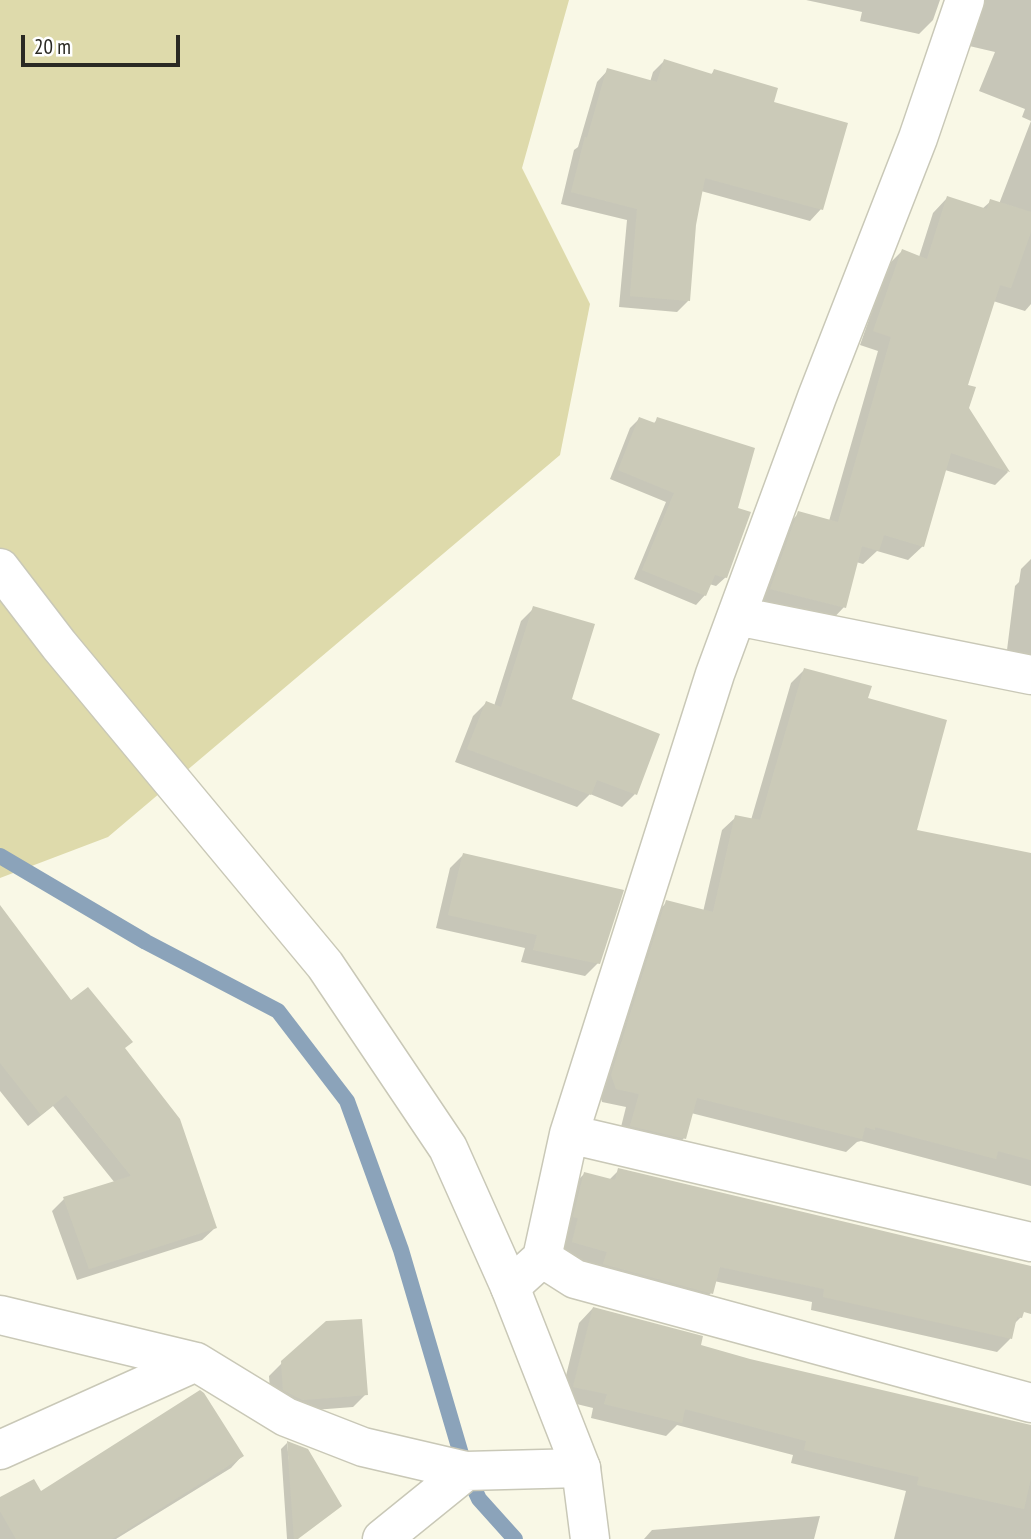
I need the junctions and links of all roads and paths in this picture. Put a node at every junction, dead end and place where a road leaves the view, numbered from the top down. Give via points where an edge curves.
1 (965, 0) edge
2 (0, 568) edge
3 (737, 616) junction
4 (1031, 675) edge
5 (569, 1133) junction
6 (1031, 1242) edge
7 (542, 1258) junction
8 (510, 1287) junction
9 (0, 1315) edge
10 (196, 1362) junction
11 (1031, 1403) edge
12 (0, 1450) edge
13 (581, 1468) junction
14 (466, 1471) junction
15 (382, 1539) edge
16 (590, 1539) edge

1 - 3 street via 918,138
2 - 8 street via 325,965 448,1148
3 - 4 street
3 - 5 street
5 - 6 street
5 - 7 street
7 - 8 street
7 - 11 street via 575,1279
8 - 13 street
9 - 10 street
10 - 12 street
10 - 14 street via 286,1417 363,1447
13 - 14 street
13 - 16 street
14 - 15 street

